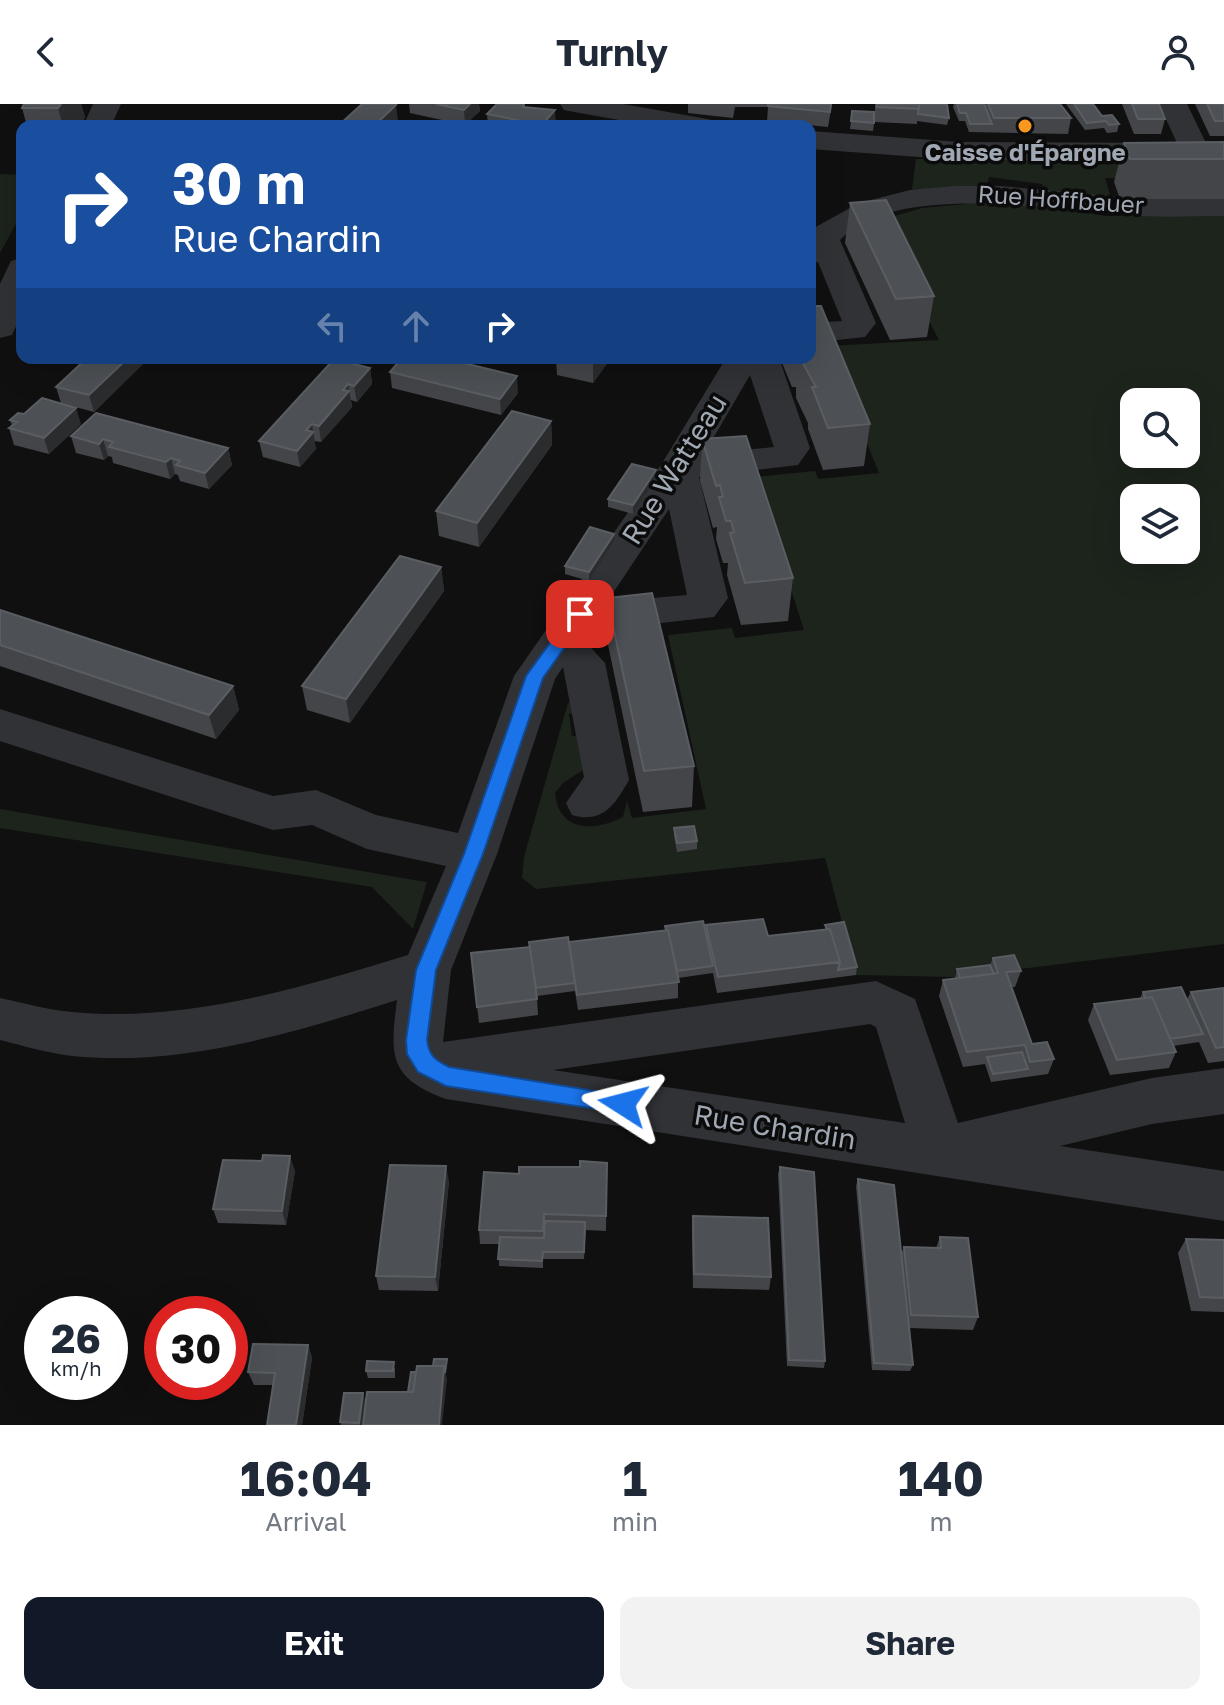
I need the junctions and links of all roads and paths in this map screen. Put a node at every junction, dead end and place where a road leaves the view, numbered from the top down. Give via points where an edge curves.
1 (574, 104) edge
2 (1173, 104) edge
3 (667, 120) edge
4 (816, 141) edge
5 (894, 148) junction
6 (1210, 152) edge
7 (898, 202) junction
8 (1224, 207) edge
9 (816, 245) edge
10 (16, 284) edge
11 (0, 328) edge
12 (816, 333) edge
13 (739, 364) edge
14 (764, 364) edge
15 (678, 468) junction
16 (569, 627) junction
17 (0, 725) edge
18 (588, 803) dead end
19 (457, 851) junction
20 (426, 970) junction
21 (0, 1019) edge
22 (426, 1065) junction
23 (1224, 1091) edge
24 (940, 1151) junction
25 (1224, 1196) edge

1 - 3 street
2 - 6 street
4 - 5 street
5 - 6 street
5 - 7 street
7 - 8 street, Rue Hoffbauer via 974,193 1123,206
7 - 9 street via 861,214
9 - 12 street via 859,323 853,330
10 - 11 street
13 - 15 street, Rue Watteau
14 - 15 street via 792,448 785,457
15 - 16 street, Rue Watteau
15 - 16 street via 708,598 700,607
16 - 18 street via 584,663 607,780
16 - 19 street, Rue Watteau via 535,676
17 - 19 street via 273,813 316,807 367,831
19 - 20 street, Rue Watteau
20 - 21 street via 341,997 145,1034 72,1034
20 - 22 street via 417,1040
22 - 24 street, Rue Chardin via 446,1076
22 - 24 street via 876,1002 897,1014
23 - 24 street via 1152,1101
24 - 25 street, Rue Chardin

